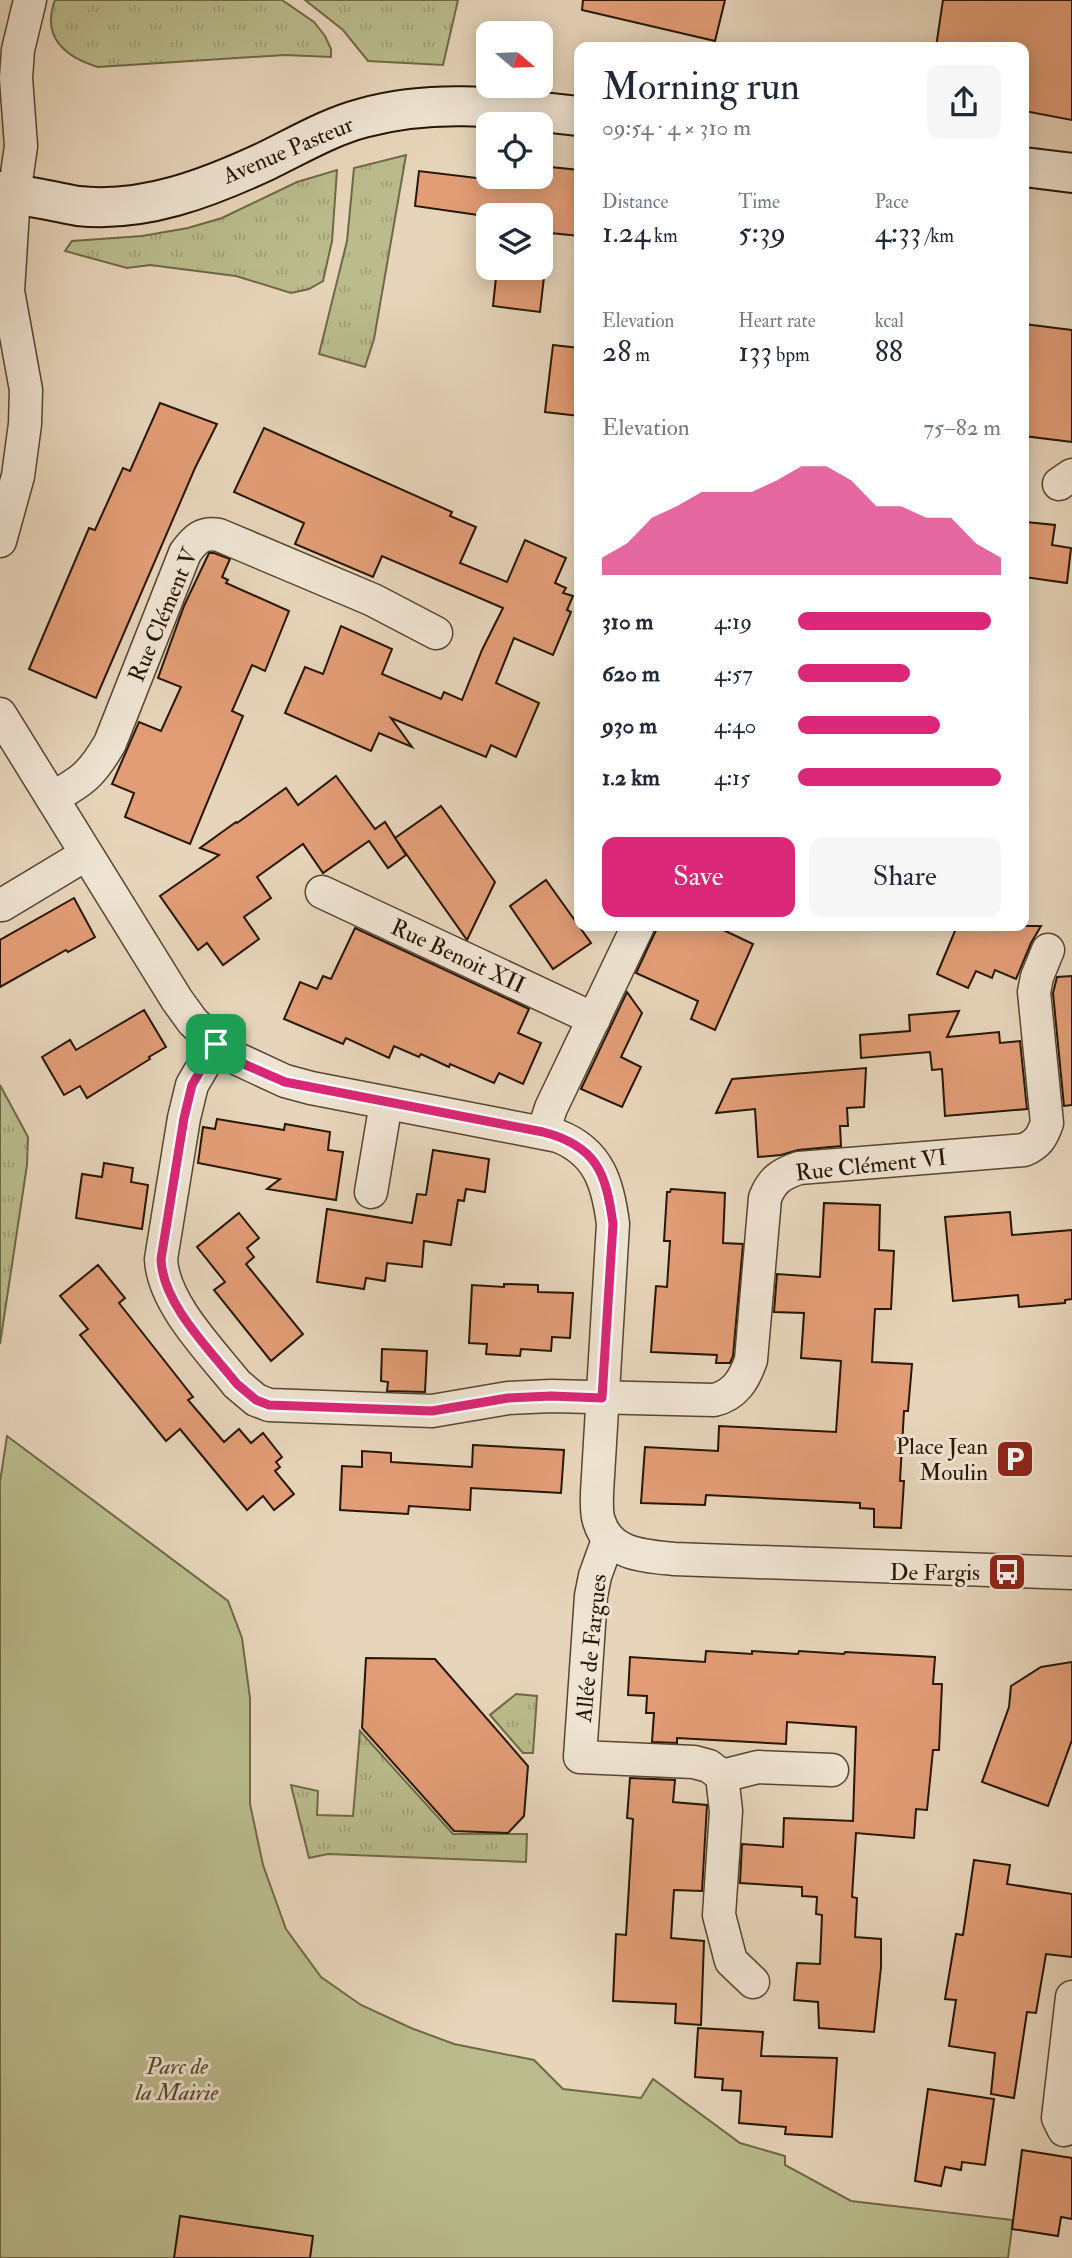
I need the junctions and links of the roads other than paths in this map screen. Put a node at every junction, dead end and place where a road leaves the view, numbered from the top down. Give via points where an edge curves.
1 (21, 0) edge
2 (30, 0) edge
3 (0, 36) edge
4 (574, 115) edge
5 (1029, 168) edge
6 (1072, 173) edge
7 (5, 187) edge
8 (0, 541) edge
9 (436, 634) dead end
10 (0, 714) edge
11 (52, 798) junction
12 (85, 855) junction
13 (322, 892) dead end
14 (2, 905) edge
15 (636, 931) edge
16 (1048, 950) dead end
17 (594, 1019) junction
18 (216, 1044) junction
19 (386, 1103) junction
20 (543, 1132) junction
21 (371, 1192) dead end
22 (602, 1398) junction
23 (608, 1540) junction
24 (1072, 1573) edge
25 (832, 1770) dead end
26 (722, 1776) junction
27 (753, 1982) dead end
28 (1072, 1997) edge
29 (1064, 2130) dead end

1 - 3 street
2 - 7 street via 16,78 21,146
4 - 7 main road, Avenue Pasteur via 473,105 395,111 327,130 265,162 148,203 79,206
5 - 6 main road
7 - 8 street via 8,291 26,390 18,476
9 - 11 street, Rue Clément V via 373,600 208,533 195,539 185,553 104,753 87,777
10 - 11 street
11 - 12 street
12 - 14 street
12 - 18 street via 177,1000
13 - 17 street, Rue Benoit XII
15 - 17 street
16 - 22 street, Rue Clément VI via 1034,992 1047,1123 1036,1145 1024,1150 799,1168 777,1177 769,1186 762,1216 751,1360 735,1390 714,1400
17 - 20 street
18 - 19 street via 246,1065 285,1082
18 - 22 street via 192,1085 184,1118 162,1274 177,1307 247,1394 269,1405 432,1411 508,1398
19 - 20 street
19 - 21 street
20 - 22 street via 576,1143 586,1152 609,1196 613,1224
22 - 23 street via 598,1521
23 - 24 street via 642,1556 674,1559
23 - 26 street, Allée de Fargues via 591,1596 580,1757 694,1762
25 - 26 street via 758,1767
26 - 27 street via 726,1811 719,1915 731,1961
28 - 29 street via 1058,2118

